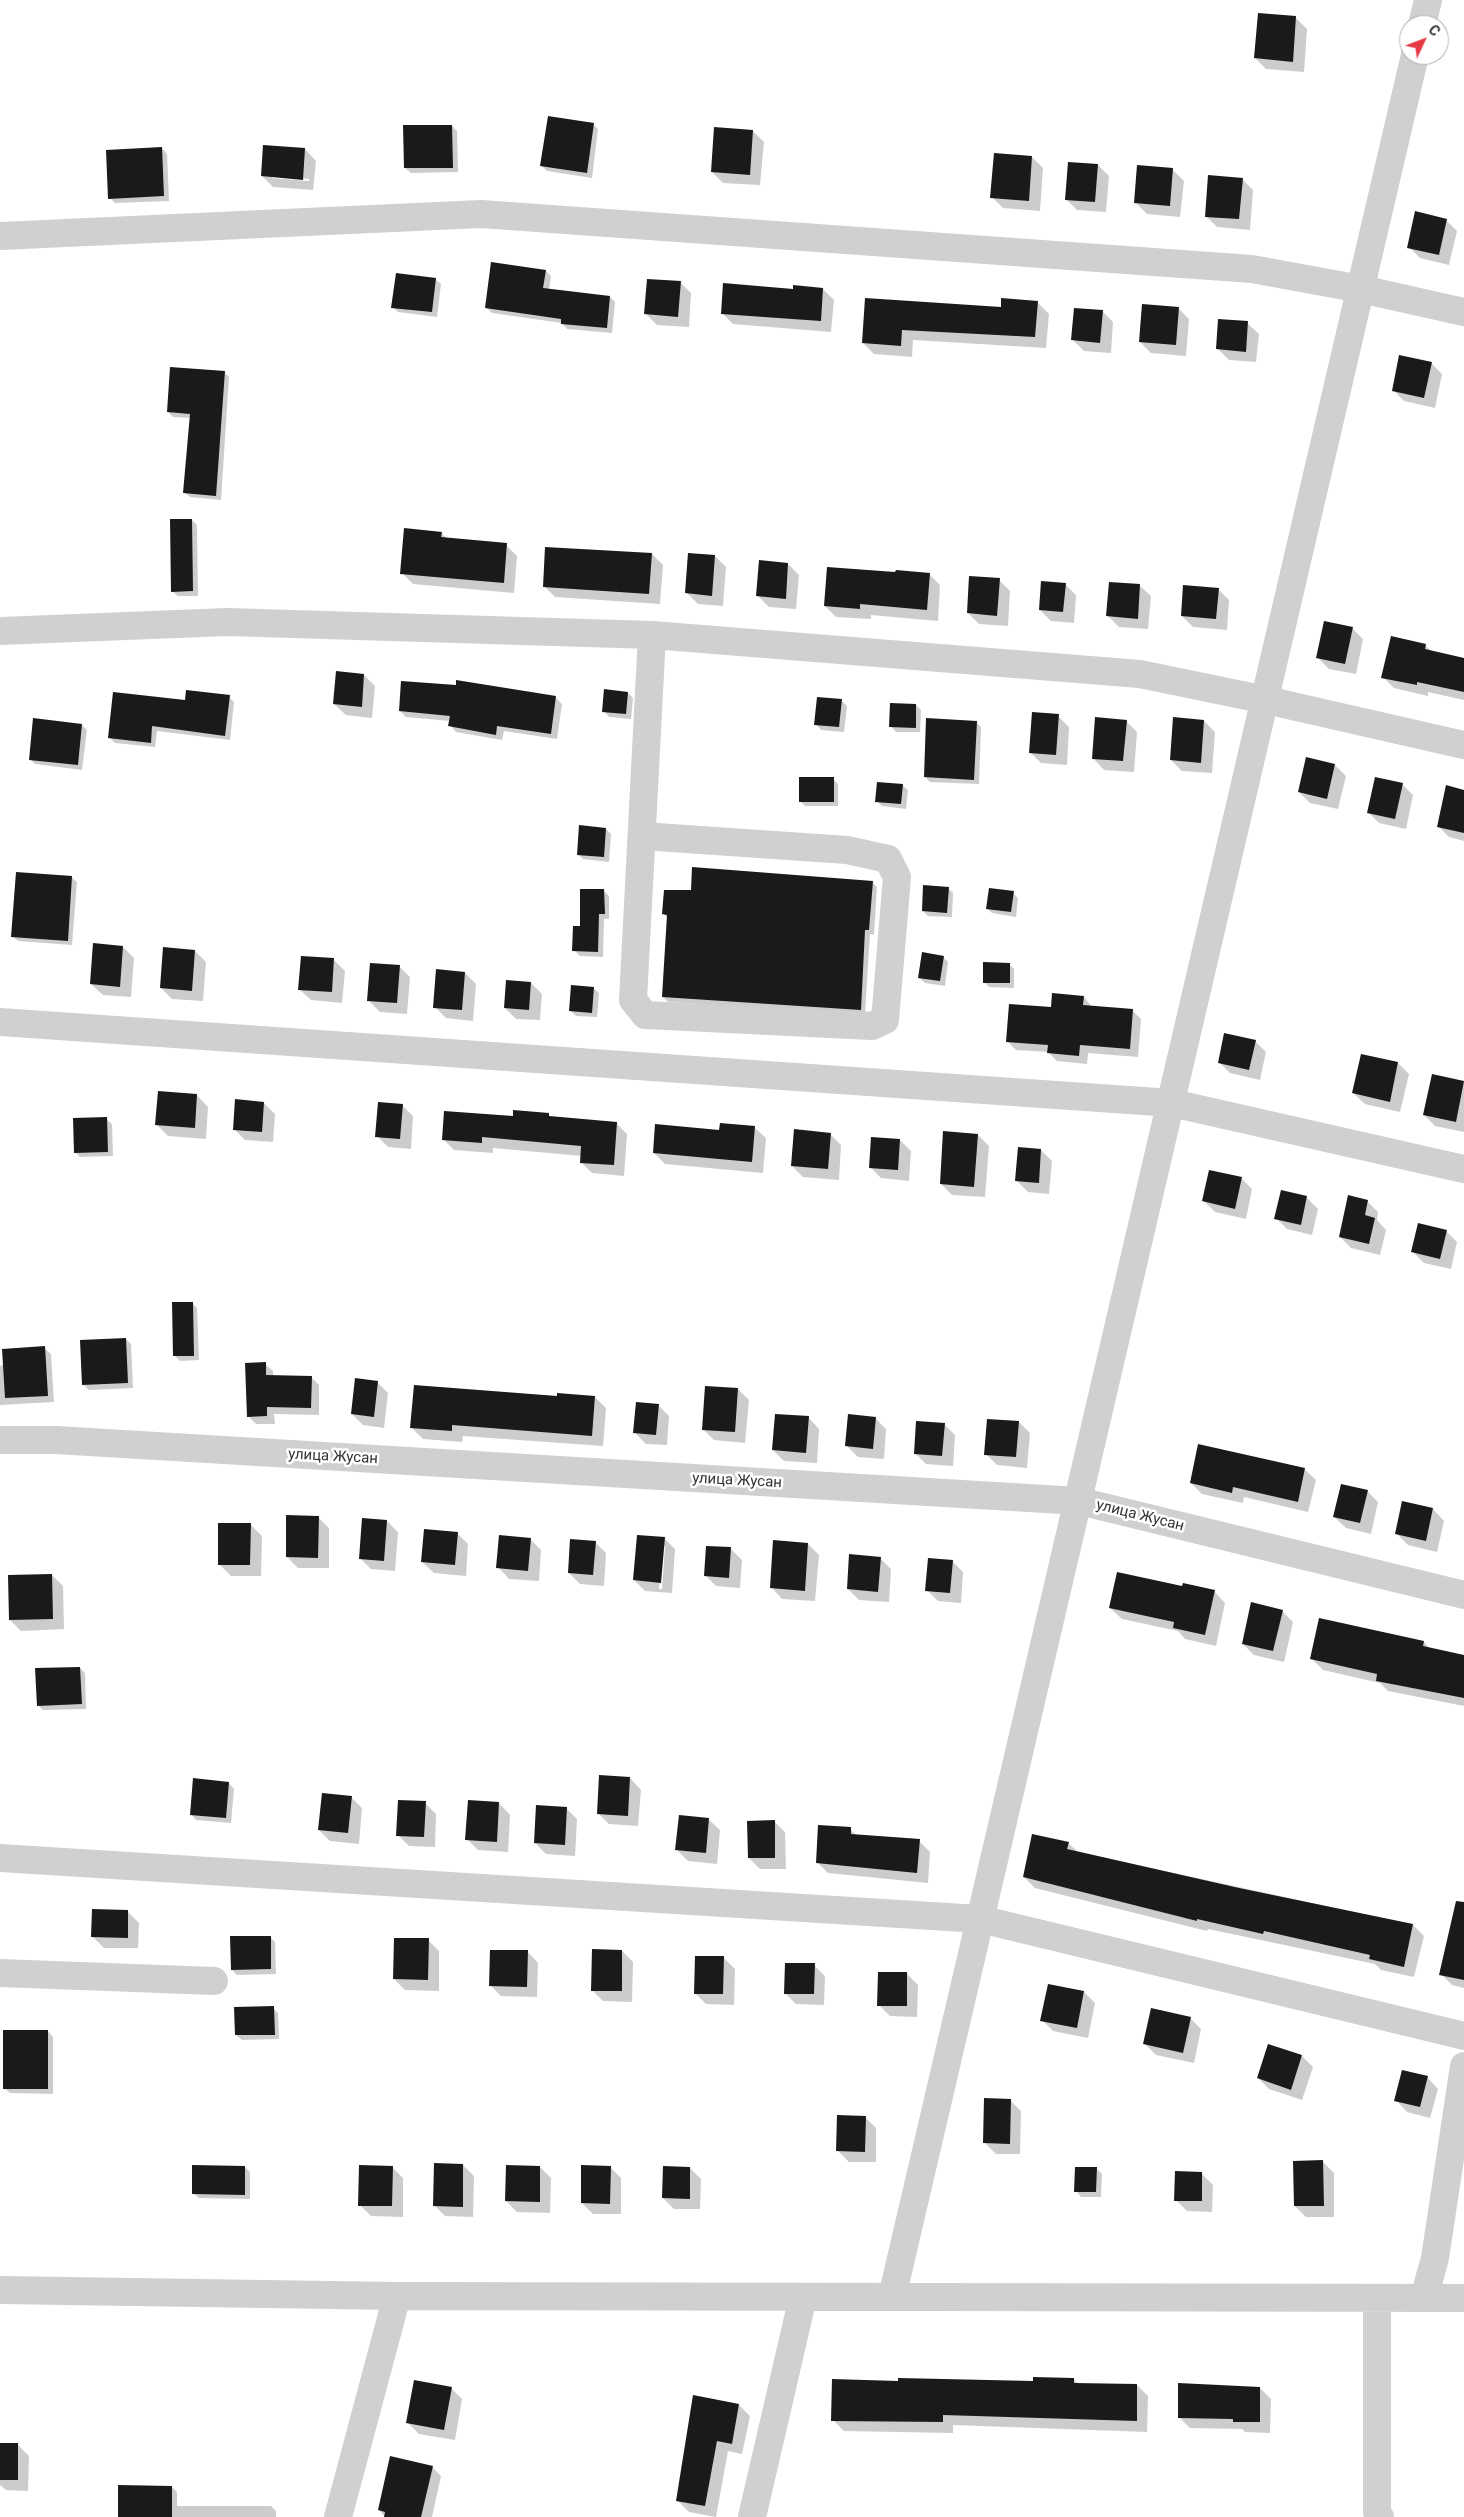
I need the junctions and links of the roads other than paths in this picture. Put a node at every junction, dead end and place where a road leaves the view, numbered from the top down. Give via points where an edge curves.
1 (1428, 0) edge
2 (1424, 15) edge
3 (1413, 65) edge
4 (0, 236) edge
5 (1361, 288) junction
6 (1464, 312) edge
7 (0, 631) edge
8 (652, 635) junction
9 (1266, 700) junction
10 (1464, 745) edge
11 (642, 836) junction
12 (0, 1022) edge
13 (1172, 1103) junction
14 (1464, 1170) edge
15 (0, 1440) edge
16 (1079, 1501) junction
17 (1464, 1595) edge
18 (0, 1858) edge
19 (980, 1919) junction
20 (0, 1973) edge
21 (214, 1981) dead end
22 (1464, 2036) edge
23 (1464, 2066) edge
24 (0, 2290) edge
25 (397, 2296) junction
26 (803, 2297) junction
27 (892, 2297) junction
28 (1377, 2298) junction
29 (1424, 2298) junction
30 (1464, 2298) edge
31 (338, 2517) edge
32 (752, 2517) edge
33 (1380, 2517) edge

1 - 2 street
3 - 5 street
4 - 5 street via 481,214 1252,269
5 - 6 street
5 - 9 street
7 - 8 street via 227,622
8 - 9 street via 1140,674
8 - 11 street
9 - 10 street
9 - 13 street
11 - 11 street via 632,1000 645,1015 872,1026 885,1020 897,877 888,859 847,850
12 - 13 street
13 - 14 street
13 - 16 street
15 - 16 street, улица Жусан via 56,1440
16 - 17 street, улица Жусан
16 - 19 street
18 - 19 street
19 - 22 street
19 - 27 street
20 - 21 street
23 - 29 street via 1435,2258
24 - 25 street
25 - 26 street
25 - 31 street
26 - 27 street
26 - 32 street
27 - 28 street
28 - 29 street
28 - 33 street via 1377,2512
29 - 30 street

